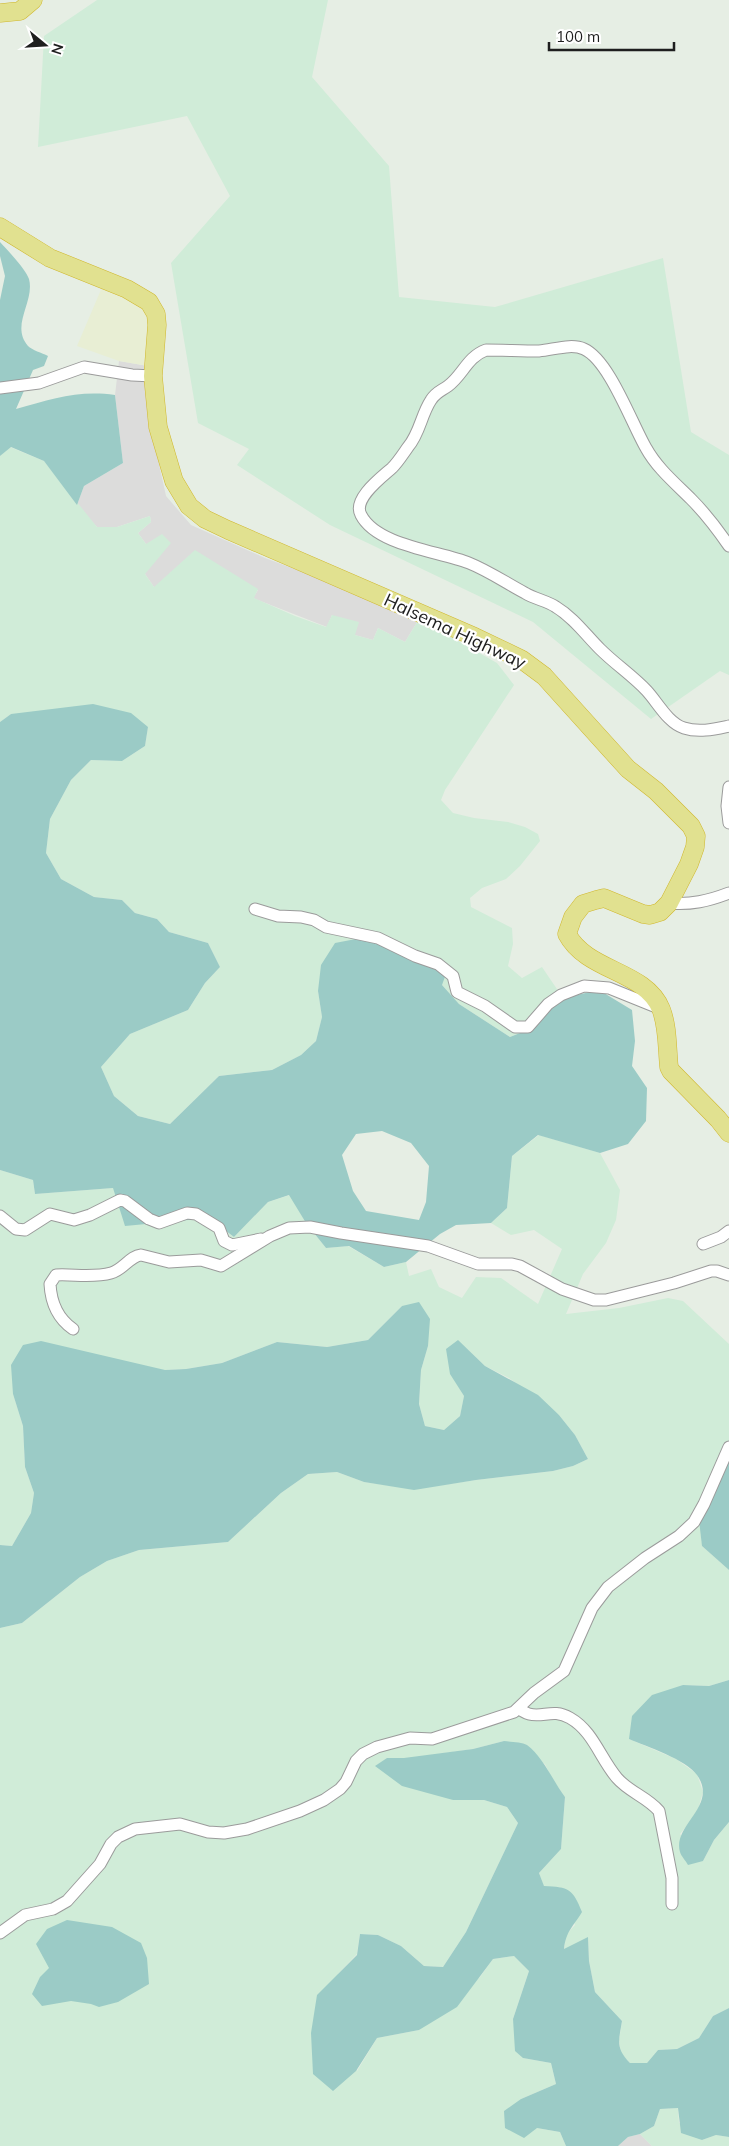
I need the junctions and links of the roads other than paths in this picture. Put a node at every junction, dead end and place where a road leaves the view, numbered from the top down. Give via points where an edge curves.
1 (33, 0) edge
2 (0, 13) edge
3 (0, 227) edge
4 (153, 376) junction
5 (0, 388) edge
6 (729, 546) edge
7 (729, 726) edge
8 (729, 787) edge
9 (729, 823) edge
10 (729, 893) edge
11 (669, 903) junction
12 (255, 909) dead end
13 (661, 1009) junction
14 (729, 1133) edge
15 (0, 1216) edge
16 (729, 1231) edge
17 (270, 1236) junction
18 (703, 1244) dead end
19 (729, 1275) edge
20 (73, 1329) dead end
21 (729, 1447) edge
22 (518, 1709) junction
23 (672, 1904) dead end
24 (0, 1933) edge

1 - 2 highway via 20,11
3 - 4 highway, Halsema Highway via 50,258 126,289 149,302 156,314 157,325
4 - 5 street via 84,367 39,383
4 - 11 highway, Halsema Highway via 158,427 174,481 189,506 205,519 228,530 521,659 544,676 628,769 691,826 696,836 695,847
6 - 7 street via 647,450 616,387 595,358 583,348 576,347 540,351 486,350 478,353 431,400 416,438 372,486 359,506 363,518 385,536 467,562 566,613 647,691 672,721 684,728 704,731
8 - 9 street
10 - 11 street via 688,905
11 - 13 highway via 660,912 650,915 604,898 583,904 573,917 567,934 582,954 640,985
12 - 13 street via 278,916 314,920 326,927 378,938 438,964 453,976 457,992 515,1027 528,1027 548,1004 584,986 609,988
13 - 14 highway via 671,1071
15 - 17 street via 16,1229 25,1230 50,1214 74,1220 120,1200 159,1223 187,1213 196,1214 215,1224 224,1241 232,1245
16 - 18 street
17 - 19 street via 289,1228 310,1227 428,1246 478,1264 520,1266 562,1290 594,1300 606,1300 711,1271
17 - 20 street via 221,1266 201,1260 169,1262 137,1255 112,1273 56,1275 50,1284 50,1294 59,1317
21 - 22 street via 694,1522 608,1586 592,1608 564,1671
22 - 23 street via 528,1714 553,1712 578,1723 591,1737 617,1778 659,1811 672,1878
22 - 24 street via 432,1739 410,1738 377,1747 363,1754 346,1782 324,1800 247,1829 208,1832 180,1824 134,1830 111,1844 100,1864 67,1901 53,1909 25,1915

